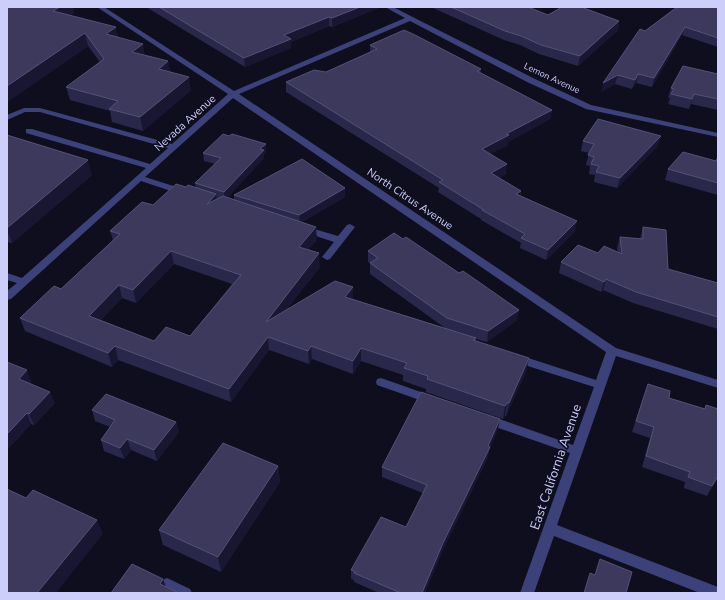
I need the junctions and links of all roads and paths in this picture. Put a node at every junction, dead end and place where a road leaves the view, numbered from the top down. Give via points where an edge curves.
1 (100, 7) edge
2 (388, 7) edge
3 (411, 18) junction
4 (233, 94) junction
5 (7, 118) edge
6 (29, 131) dead end
7 (718, 135) edge
8 (174, 147) junction
9 (152, 167) junction
10 (139, 178) junction
11 (191, 194) edge
12 (295, 226) edge
13 (350, 227) dead end
14 (339, 240) junction
15 (327, 257) dead end
16 (7, 276) edge
17 (24, 282) junction
18 (7, 297) edge
19 (612, 351) junction
20 (503, 354) edge
21 (381, 382) dead end
22 (718, 384) edge
23 (600, 385) junction
24 (441, 404) edge
25 (479, 417) edge
26 (577, 451) junction
27 (549, 528) junction
28 (167, 584) dead end
29 (185, 593) edge
30 (527, 593) edge
31 (716, 593) edge

1 - 4 street, North Citrus Avenue
2 - 3 street, Lemon Avenue
3 - 4 street, Nevada Avenue
3 - 7 street, Lemon Avenue via 530,80 589,107
4 - 8 street, Nevada Avenue
4 - 19 street, North Citrus Avenue
5 - 8 street via 24,110 40,110
6 - 9 street
8 - 9 street, Nevada Avenue
9 - 10 street, Nevada Avenue
10 - 11 street
10 - 17 street, Nevada Avenue
12 - 14 street
13 - 14 street
14 - 15 street
16 - 17 street
17 - 18 street, Nevada Avenue
19 - 22 street, North Citrus Avenue
19 - 23 street, East California Avenue
20 - 23 street
21 - 24 street
23 - 26 street, East California Avenue
25 - 26 street
26 - 27 street, East California Avenue
27 - 30 street, East California Avenue
27 - 31 street
28 - 29 street

